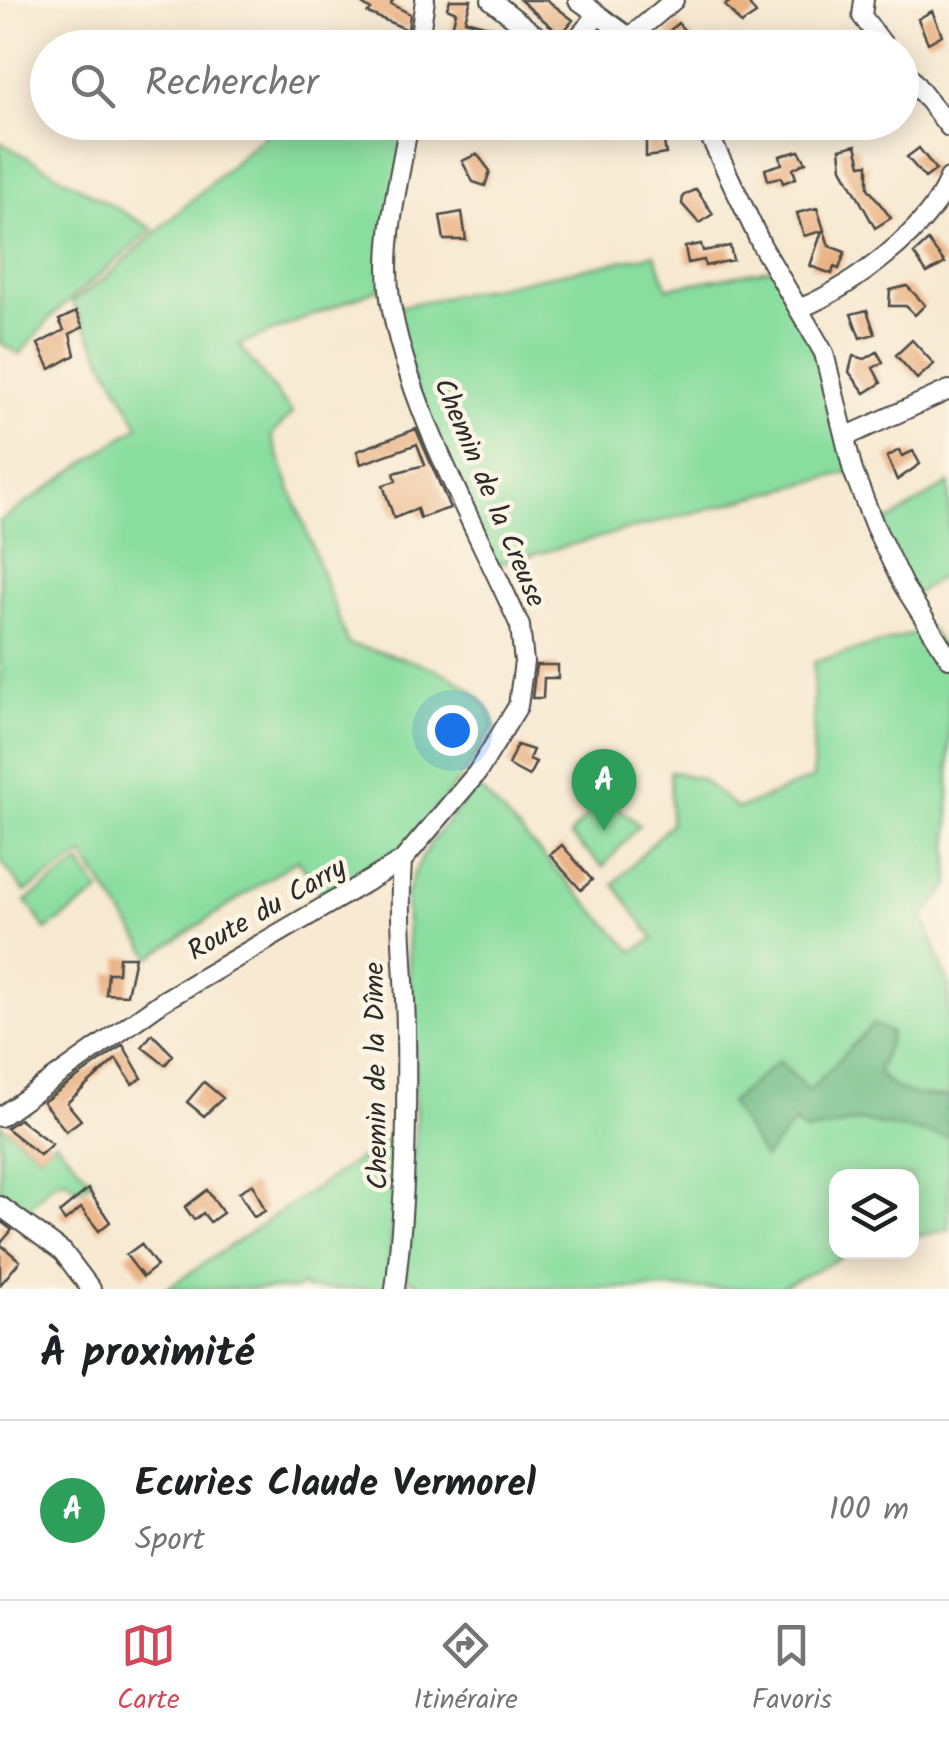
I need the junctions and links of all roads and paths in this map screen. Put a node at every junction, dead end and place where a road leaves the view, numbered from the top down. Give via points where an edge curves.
1 (425, 0) edge
2 (490, 0) edge
3 (578, 0) edge
4 (674, 0) edge
5 (864, 0) edge
6 (597, 16) junction
7 (421, 30) edge
8 (529, 30) edge
9 (585, 30) edge
10 (619, 30) edge
11 (648, 30) edge
12 (872, 30) edge
13 (919, 89) edge
14 (949, 127) edge
15 (406, 140) edge
16 (712, 140) edge
17 (949, 178) edge
18 (801, 308) junction
19 (949, 390) edge
20 (845, 437) junction
21 (949, 658) edge
22 (518, 706) joint
23 (402, 861) junction
24 (0, 1116) edge
25 (0, 1206) edge
26 (90, 1289) edge
27 (396, 1289) edge

1 - 7 street
2 - 8 street
3 - 6 street
4 - 11 street
5 - 12 street via 862,16
6 - 9 street
6 - 10 street
13 - 14 street
15 - 22 street, Chemin de la Creuse via 390,244 390,297 418,399 520,626
16 - 18 street via 762,246
17 - 18 street via 942,198 874,265
18 - 20 street via 824,353
19 - 20 street
20 - 21 street via 876,527
22 - 23 street, Route du Carry via 477,773
23 - 24 street, Route du Carry via 162,1001
23 - 27 street, Chemin de la Dîme via 406,1180
25 - 26 street via 54,1244

